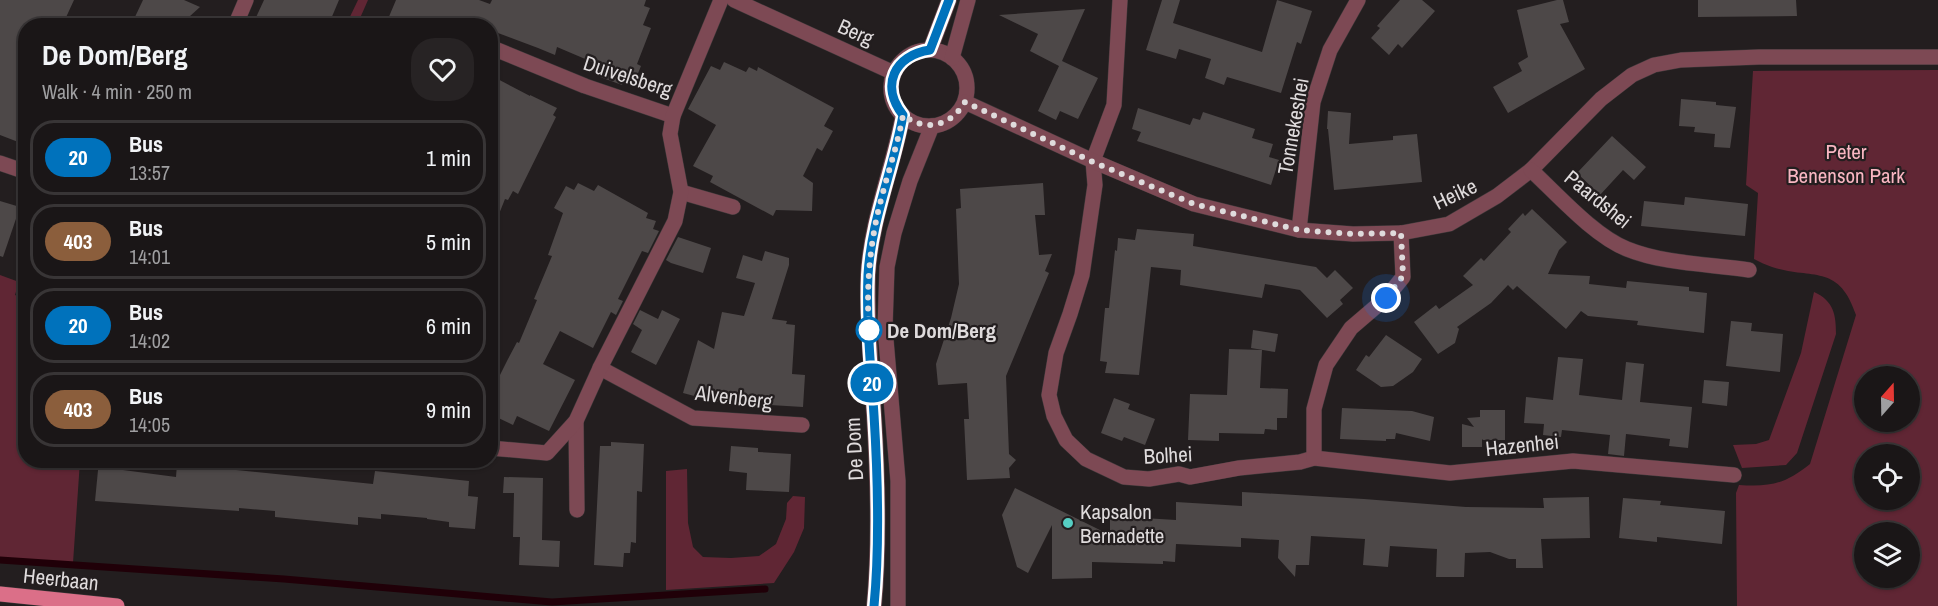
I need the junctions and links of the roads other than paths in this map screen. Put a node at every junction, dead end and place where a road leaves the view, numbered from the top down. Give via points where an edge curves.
1 (246, 0) edge
2 (721, 0) edge
3 (734, 0) edge
4 (949, 0) edge
5 (968, 0) edge
6 (1120, 0) edge
7 (1358, 0) edge
8 (238, 18) edge
9 (498, 50) edge
10 (930, 50) junction
11 (1938, 57) edge
12 (952, 58) junction
13 (894, 73) junction
14 (965, 102) junction
15 (903, 115) junction
16 (673, 116) junction
17 (932, 126) junction
18 (1093, 162) junction
19 (0, 164) edge
20 (18, 170) edge
21 (1531, 170) junction
22 (681, 192) junction
23 (733, 207) dead end
24 (1299, 230) junction
25 (1401, 233) junction
26 (1749, 270) dead end
27 (600, 368) junction
28 (576, 421) junction
29 (802, 425) dead end
30 (498, 449) edge
31 (1314, 458) junction
32 (1734, 475) dead end
33 (577, 510) dead end
34 (0, 594) edge
35 (117, 606) edge
36 (874, 606) edge
37 (898, 606) edge

1 - 8 street
2 - 16 street, Duivelsberg
3 - 13 street, Berg
4 - 10 street
5 - 12 street
6 - 18 street via 1114,105
7 - 24 street, Tonnekeshei via 1330,50 1313,102
9 - 16 street, Duivelsberg
10 - 12 street
10 - 13 street via 908,56
11 - 21 street, Heike via 1759,57 1654,65 1632,75 1601,99
12 - 14 street via 966,78
13 - 15 street via 892,96
14 - 17 street via 952,119
14 - 18 street, Heike
15 - 17 street via 912,122
15 - 36 street, De Dom via 868,272 878,496
16 - 22 street via 670,134
17 - 37 street, De Dom via 909,181 887,267 885,328 898,481
18 - 24 street, Heike via 1194,204
18 - 31 street, Bolhei via 1095,184 1082,275 1056,353 1049,395 1066,440 1104,469 1124,477 1149,479 1179,474 1190,477
19 - 20 street
21 - 25 street, Heike via 1497,196 1449,224
21 - 26 street, Paardshei via 1575,212 1624,248 1653,257
22 - 23 street
22 - 27 street via 675,221
24 - 25 street, Heike
25 - 31 street via 1403,276 1386,298 1351,328 1326,365 1314,409
27 - 28 street
27 - 29 street, Alvenberg via 693,418
28 - 30 street via 547,453
28 - 33 street
31 - 32 street, Hazenhei via 1450,474 1573,461
34 - 35 main road, Heerbaan

